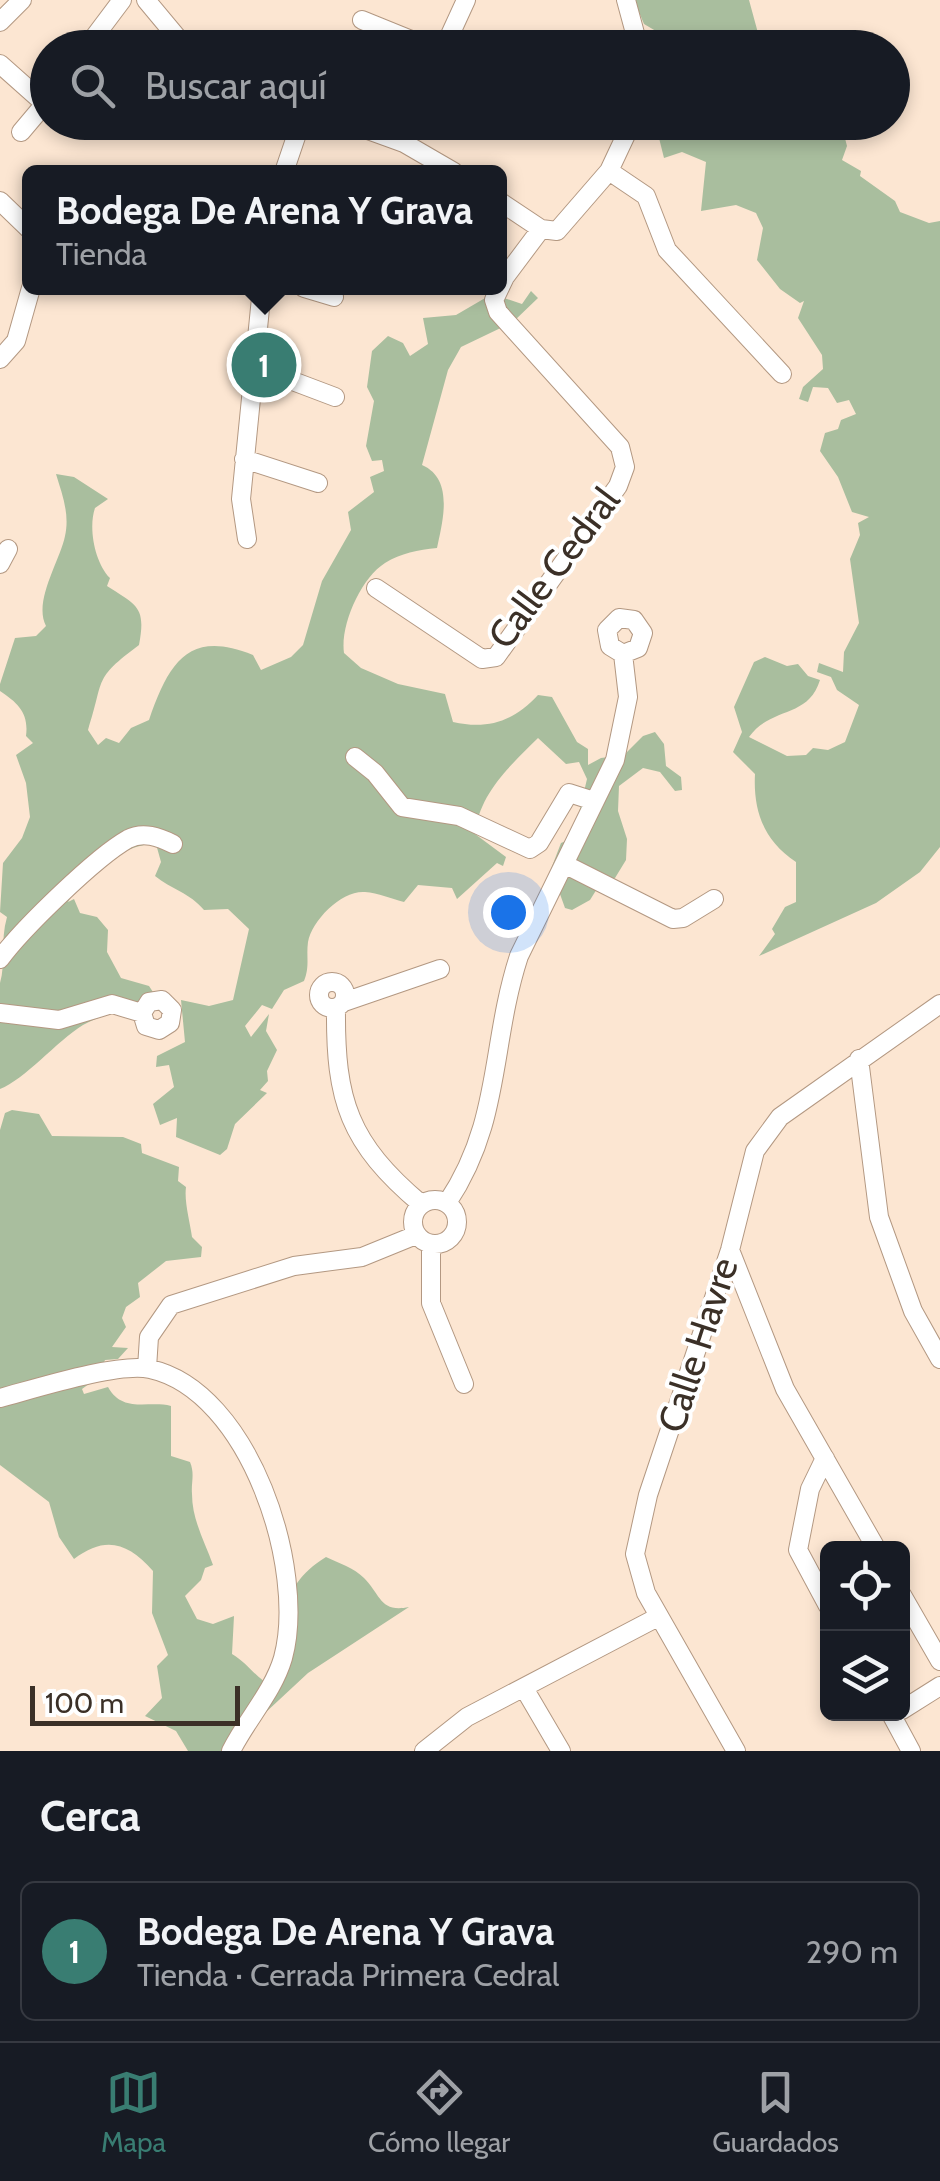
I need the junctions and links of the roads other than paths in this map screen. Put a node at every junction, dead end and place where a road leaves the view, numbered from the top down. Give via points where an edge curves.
1 (22, 0) edge
2 (122, 0) edge
3 (146, 0) edge
4 (466, 0) edge
5 (626, 0) edge
6 (160, 9) edge
7 (362, 20) dead end
8 (0, 22) edge
9 (100, 30) edge
10 (387, 30) edge
11 (452, 30) edge
12 (634, 30) edge
13 (0, 64) edge
14 (30, 89) edge
15 (30, 121) edge
16 (21, 132) dead end
17 (295, 140) edge
18 (396, 140) edge
19 (405, 140) edge
20 (624, 140) edge
21 (404, 143) junction
22 (286, 165) edge
23 (442, 165) edge
24 (609, 171) junction
25 (0, 201) edge
26 (507, 207) edge
27 (22, 222) edge
28 (541, 229) junction
29 (507, 273) edge
30 (29, 295) edge
31 (261, 295) edge
32 (327, 295) edge
33 (496, 295) edge
34 (334, 297) dead end
35 (0, 359) edge
36 (252, 366) junction
37 (782, 374) dead end
38 (335, 397) dead end
39 (244, 459) junction
40 (318, 483) dead end
41 (247, 539) dead end
42 (376, 588) dead end
43 (624, 654) dead end
44 (355, 757) dead end
45 (594, 802) junction
46 (173, 844) dead end
47 (564, 864) junction
48 (714, 899) dead end
49 (0, 960) edge
50 (440, 970) dead end
51 (940, 1004) edge
52 (0, 1012) edge
53 (142, 1013) dead end
54 (859, 1059) junction
55 (448, 1203) junction
56 (421, 1204) junction
57 (424, 1239) junction
58 (730, 1250) junction
59 (940, 1360) edge
60 (147, 1368) junction
61 (464, 1384) dead end
62 (0, 1398) edge
63 (825, 1458) junction
64 (872, 1541) edge
65 (820, 1591) edge
66 (910, 1609) edge
67 (658, 1617) junction
68 (940, 1661) edge
69 (940, 1686) edge
70 (524, 1688) junction
71 (910, 1704) edge
72 (898, 1721) edge
73 (231, 1751) edge
74 (424, 1751) edge
75 (562, 1751) edge
76 (736, 1751) edge
77 (911, 1751) edge

1 - 8 street
2 - 9 street
3 - 6 street
4 - 11 street
5 - 12 street
7 - 10 street
13 - 14 street
15 - 16 street
17 - 22 street
18 - 21 street
19 - 21 street
20 - 24 street
21 - 23 street
24 - 28 street via 568,221 556,231
24 - 37 street via 646,196 667,250
25 - 27 street
26 - 28 street
28 - 29 street, Calle Cedral
30 - 35 street via 16,341
31 - 36 street
32 - 34 street
33 - 42 street, Calle Cedral via 498,312 620,447 626,467 496,657 482,658
36 - 38 street
36 - 39 street
39 - 40 street
39 - 41 street
43 - 45 street via 625,723
44 - 45 street via 402,807 459,816 530,849 570,793
45 - 47 street
46 - 49 street via 130,838 45,910
47 - 48 street via 673,919
47 - 55 street via 509,987 478,1150
50 - 56 street via 340,1005 338,1088 345,1108 386,1172
51 - 54 street, Calle Havre
52 - 53 street via 59,1020 112,1004
54 - 58 street, Calle Havre via 766,1130 754,1151
54 - 59 street via 879,1217 913,1311
55 - 56 street
55 - 57 street via 456,1230 446,1242
56 - 57 street via 412,1223
57 - 60 street via 362,1257 294,1266 171,1305 149,1337
57 - 61 street via 430,1303
58 - 63 street via 785,1389
58 - 67 street, Calle Havre via 639,1531 638,1572
60 - 62 street
60 - 73 street via 200,1396 228,1426 260,1484 287,1566 283,1658
63 - 64 street
63 - 65 street via 810,1489 798,1550
66 - 68 street
67 - 70 street
67 - 76 street, Calle Havre
69 - 71 street
70 - 74 street via 447,1729
70 - 75 street
72 - 77 street

